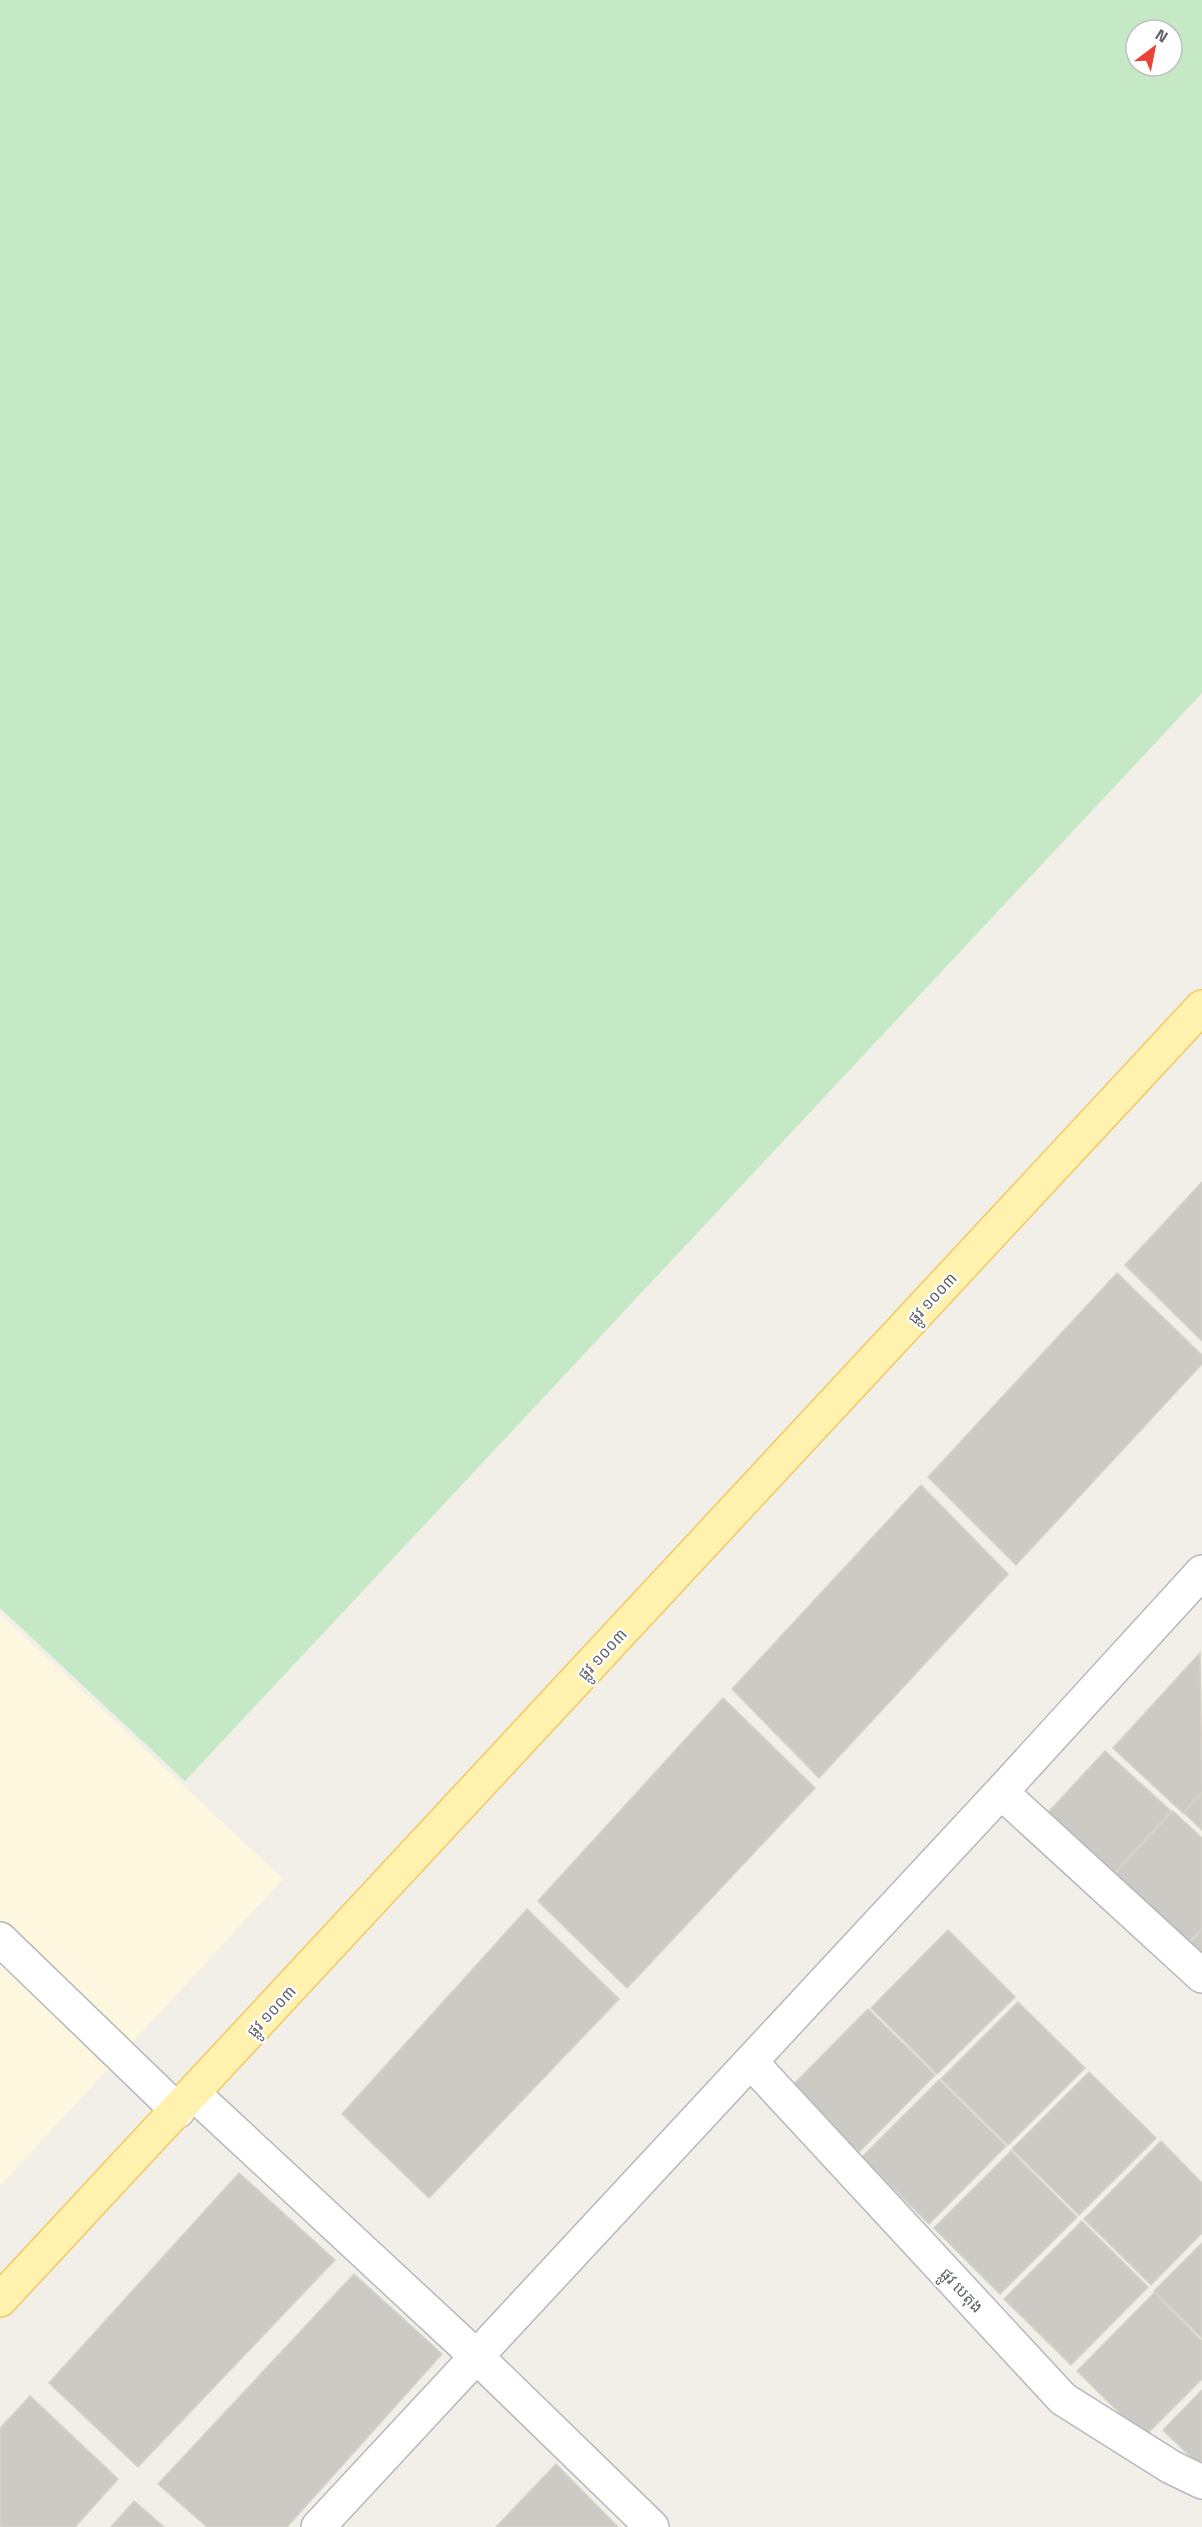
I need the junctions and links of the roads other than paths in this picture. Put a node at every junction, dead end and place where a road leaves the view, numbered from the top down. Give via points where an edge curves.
1 (1202, 1007) edge
2 (1202, 1572) edge
3 (1001, 1792) junction
4 (0, 1939) edge
5 (1202, 1976) edge
6 (751, 2062) junction
7 (186, 2102) junction
8 (0, 2300) edge
9 (477, 2357) junction
10 (1202, 2482) edge
11 (318, 2527) edge
12 (652, 2527) edge

1 - 7 main road, ផ្លូវ ១០០៣
2 - 3 street
3 - 5 street
3 - 6 street
4 - 7 street
6 - 9 street
6 - 10 street, ផ្លូវ បេតុង via 1063,2399 1171,2467
7 - 8 main road, ផ្លូវ ១០០៣
7 - 9 street
9 - 11 street
9 - 12 street

